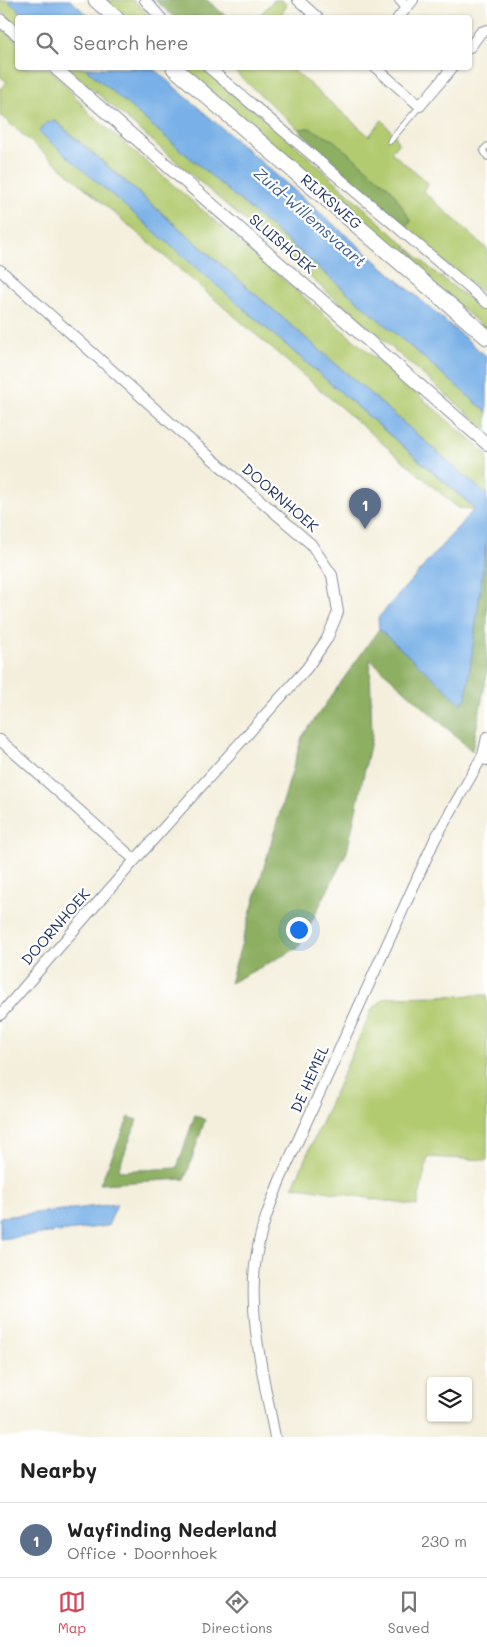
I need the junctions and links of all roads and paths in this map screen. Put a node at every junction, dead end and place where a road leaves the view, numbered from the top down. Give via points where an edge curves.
1 (96, 0) edge
2 (145, 0) edge
3 (298, 0) edge
4 (407, 2) edge
5 (113, 15) edge
6 (158, 15) edge
7 (315, 15) edge
8 (400, 15) edge
9 (0, 20) edge
10 (487, 30) edge
11 (15, 32) edge
12 (472, 44) edge
13 (57, 70) edge
14 (176, 70) edge
15 (212, 70) edge
16 (378, 70) edge
17 (450, 70) edge
18 (420, 106) junction
19 (390, 141) dead end
20 (487, 146) edge
21 (487, 157) edge
22 (0, 270) edge
23 (487, 303) edge
24 (487, 337) edge
25 (487, 444) edge
26 (487, 737) edge
27 (0, 740) edge
28 (485, 759) edge
29 (135, 860) junction
30 (0, 1015) edge
31 (275, 1437) edge

1 - 5 main road
2 - 6 street
3 - 7 street
4 - 8 street
9 - 11 street
10 - 12 street
13 - 25 street, SLUISHOEK
14 - 24 main road, RIJKSWEG
15 - 23 street, RIJKSWEG
16 - 18 street
17 - 18 street
18 - 19 lane
20 - 21 lane via 484,150
22 - 29 street, DOORNHOEK via 311,544 332,575 338,612 327,640 307,668
26 - 28 street
27 - 29 street
28 - 31 street, DE HEMEL via 435,839 264,1221 256,1253 255,1312 257,1344
29 - 30 street, DOORNHOEK

